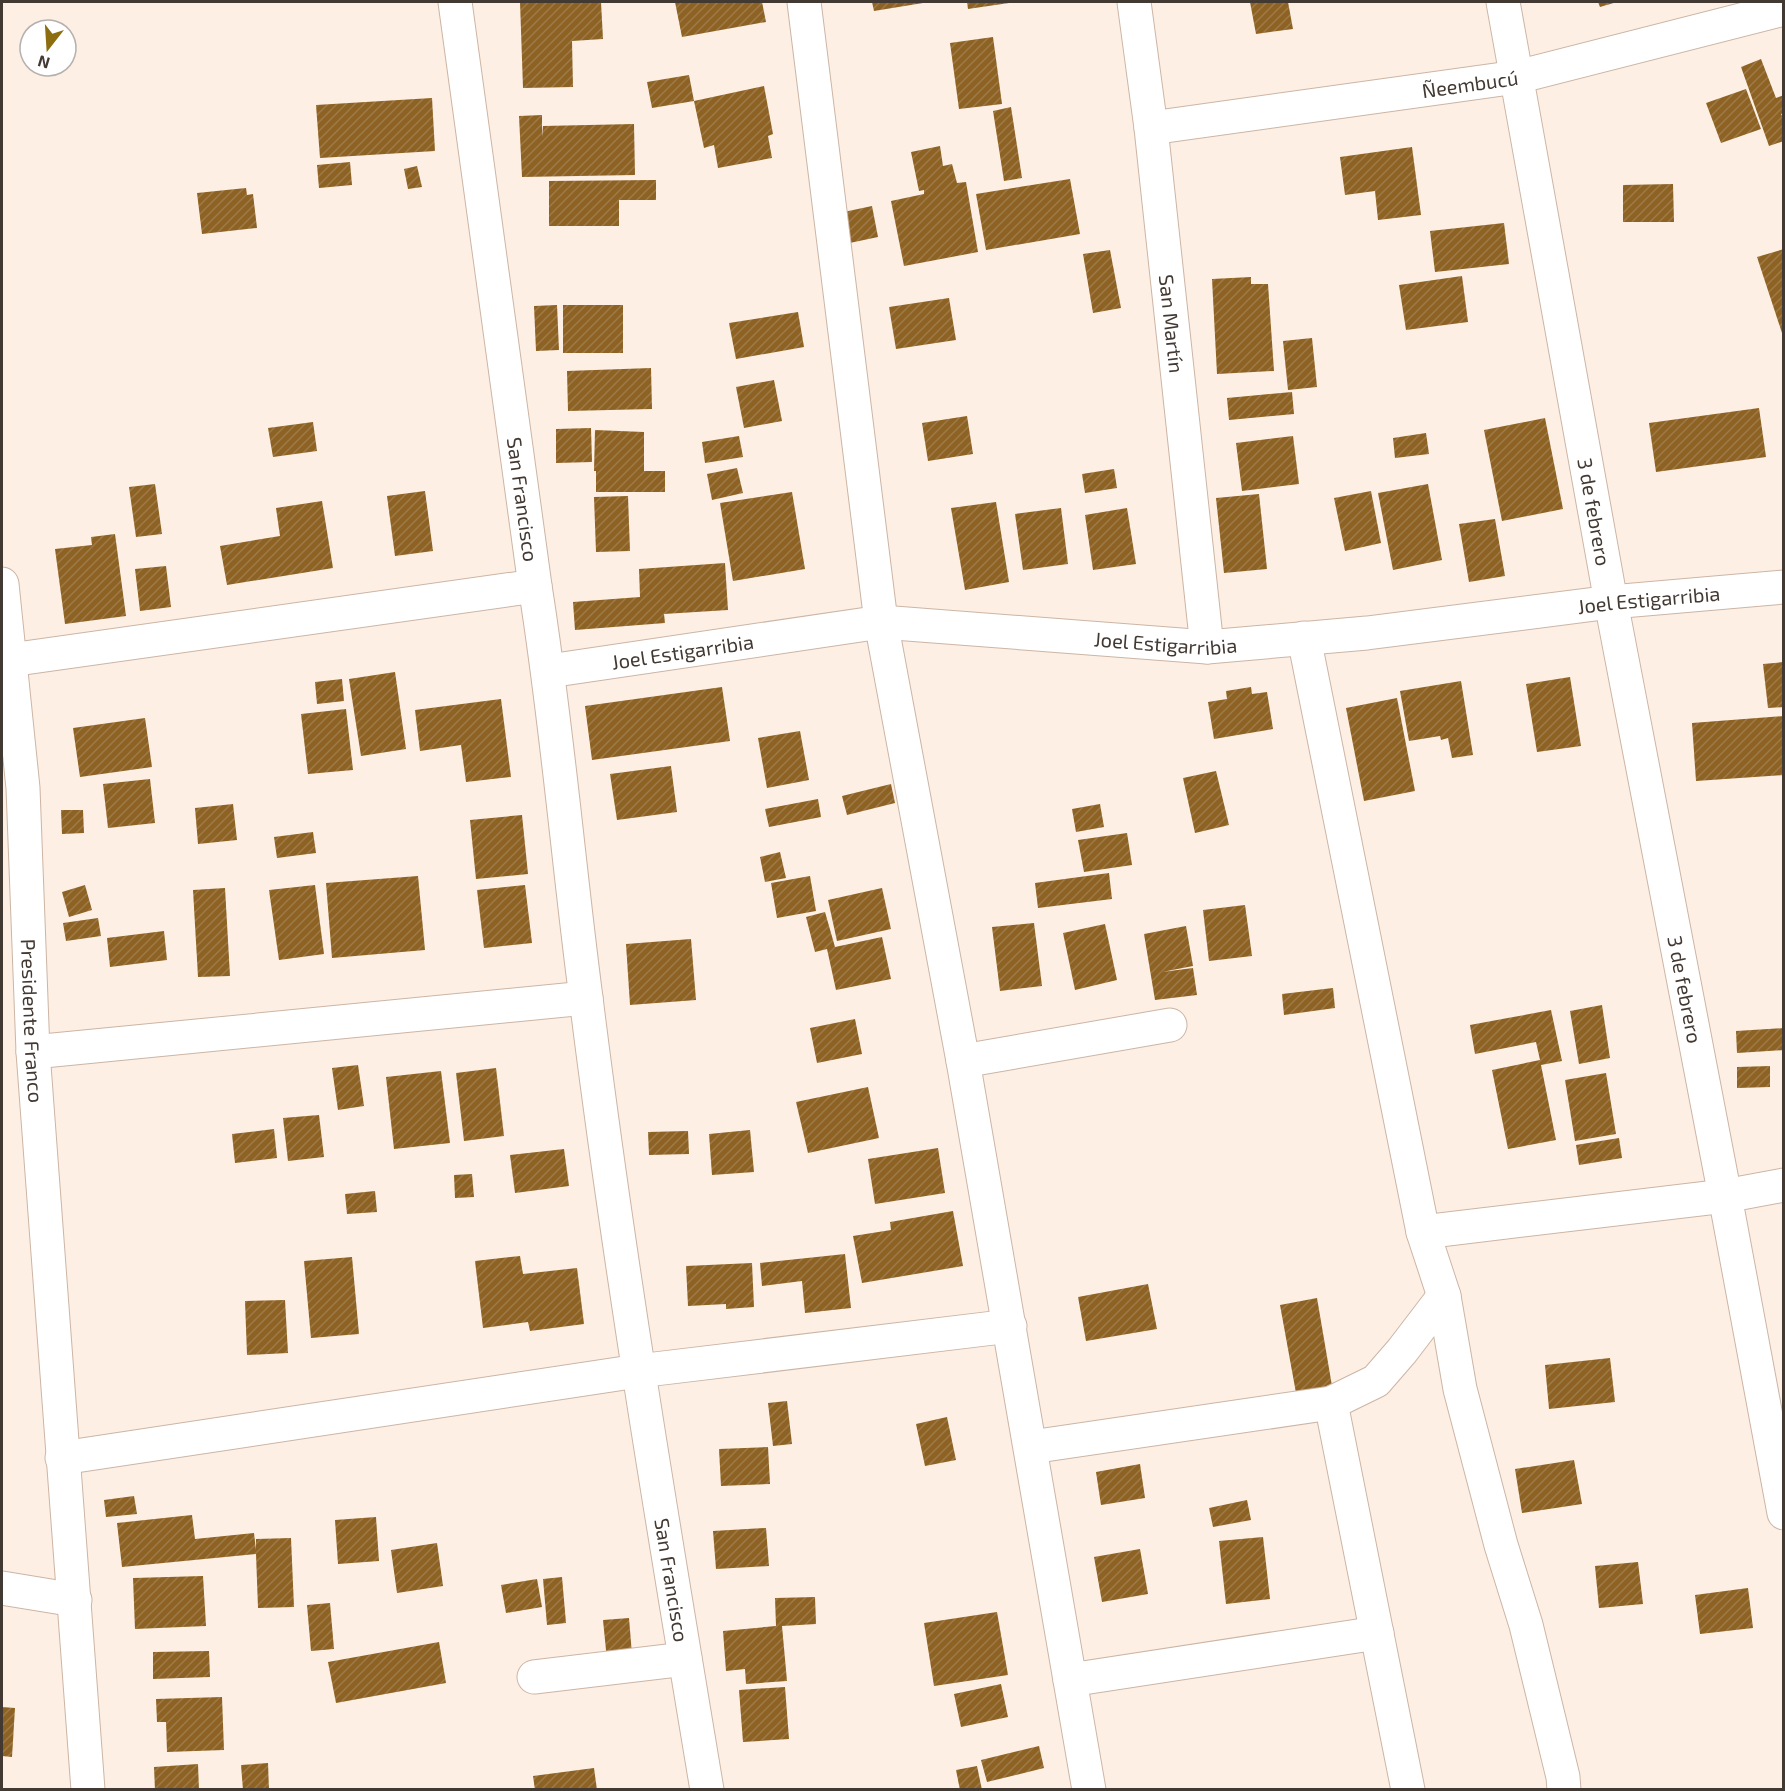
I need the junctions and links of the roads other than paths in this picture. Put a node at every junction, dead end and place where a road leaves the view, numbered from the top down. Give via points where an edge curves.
1 (455, 2) edge
2 (804, 2) edge
3 (1134, 2) edge
4 (1503, 2) edge
5 (1784, 9) edge
6 (1517, 77) junction
7 (1151, 128) junction
8 (2, 584) edge
9 (535, 586) junction
10 (1784, 587) edge
11 (1611, 602) junction
12 (881, 622) junction
13 (1304, 638) junction
14 (1207, 647) junction
15 (10, 660) junction
16 (549, 671) junction
17 (12, 786) edge
18 (586, 998) junction
19 (1170, 1025) dead end
20 (33, 1052) junction
21 (963, 1061) junction
22 (1784, 1185) edge
23 (1725, 1196) junction
24 (1423, 1232) junction
25 (1444, 1296) junction
26 (1010, 1326) junction
27 (638, 1371) junction
28 (1331, 1403) junction
29 (1031, 1447) junction
30 (62, 1458) junction
31 (1784, 1512) edge
32 (2, 1588) edge
33 (75, 1600) junction
34 (1377, 1633) junction
35 (685, 1659) junction
36 (534, 1677) dead end
37 (1070, 1680) junction
38 (88, 1790) edge
39 (707, 1790) edge
40 (1089, 1790) edge
41 (1408, 1790) edge
42 (1564, 1790) edge

1 - 9 street, San Francisco
2 - 12 street
3 - 7 street, San Martín
4 - 6 street, 3 de febrero
5 - 6 street, Ñeembucú
6 - 7 street, Ñeembucú
6 - 11 street, 3 de febrero
7 - 14 street, San Martín
8 - 15 street, Presidente Franco
9 - 15 street
9 - 16 street, San Francisco
10 - 11 street, Joel Estigarribia
11 - 13 street, Joel Estigarribia
11 - 23 street, 3 de febrero
12 - 14 street, Joel Estigarribia
12 - 16 street, Joel Estigarribia
12 - 21 street
13 - 14 street, Joel Estigarribia
13 - 24 street
15 - 17 street, Presidente Franco
16 - 18 street, San Francisco
17 - 20 street, Presidente Franco
18 - 20 street
18 - 27 street, San Francisco
19 - 21 street
20 - 30 street, Presidente Franco
21 - 26 street
22 - 23 street
23 - 24 street
23 - 31 street, 3 de febrero
24 - 25 street
25 - 28 street via 1376,1381
25 - 42 street via 1460,1389 1500,1545 1526,1625
26 - 27 street
26 - 29 street
27 - 30 street
27 - 35 street, San Francisco
28 - 29 street
28 - 34 street
29 - 37 street
30 - 33 street, Presidente Franco
32 - 33 street
33 - 38 street
34 - 37 street
34 - 41 street
35 - 36 street
35 - 39 street, San Francisco
37 - 40 street

